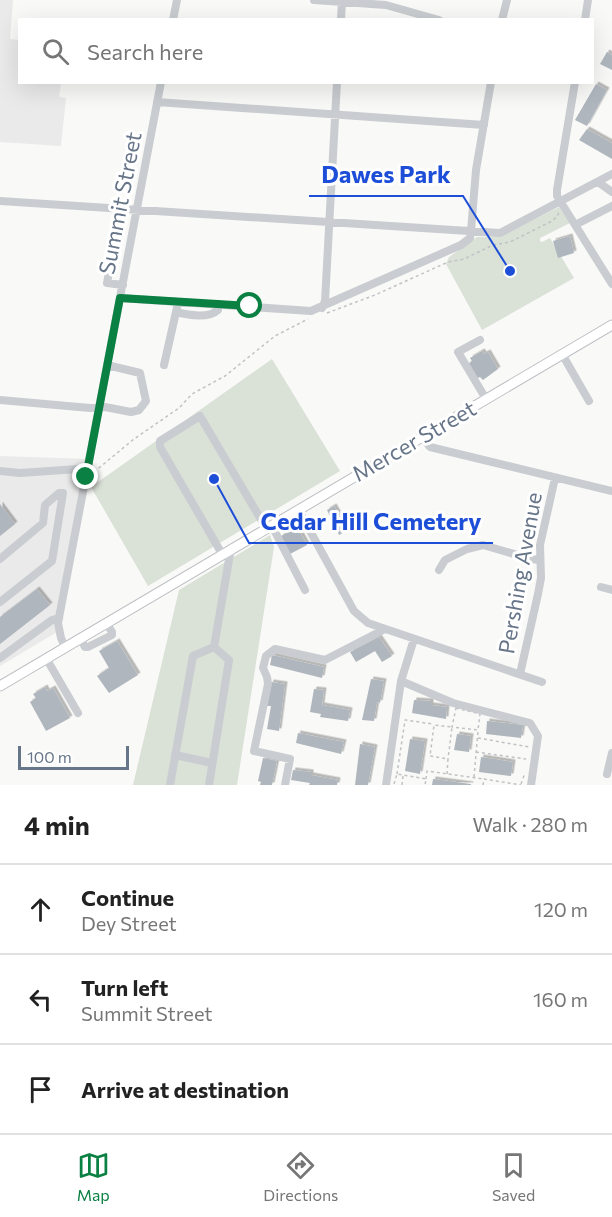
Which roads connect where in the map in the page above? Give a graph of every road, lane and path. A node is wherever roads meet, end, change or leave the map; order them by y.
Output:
1 (177, 0) edge
2 (314, 0) edge
3 (507, 0) edge
4 (588, 0) edge
5 (342, 1) edge
6 (397, 3) edge
7 (173, 18) edge
8 (341, 18) edge
9 (434, 18) edge
10 (502, 18) edge
11 (585, 18) edge
12 (161, 84) edge
13 (337, 84) edge
14 (491, 84) edge
15 (574, 84) edge
16 (158, 102) junction
17 (335, 115) junction
18 (484, 125) junction
19 (612, 174) edge
20 (597, 182) junction
21 (612, 192) edge
22 (0, 201) edge
23 (560, 202) junction
24 (612, 206) edge
25 (137, 209) junction
26 (559, 212) dead end
27 (328, 222) junction
28 (575, 225) junction
29 (471, 231) junction
30 (111, 262) dead end
31 (609, 274) edge
32 (612, 284) edge
33 (123, 285) junction
34 (120, 298) junction
35 (178, 302) junction
36 (218, 304) junction
37 (321, 311) junction
38 (176, 312) junction
39 (308, 319) dead end
40 (612, 325) edge
41 (480, 340) dead end
42 (562, 354) junction
43 (164, 364) dead end
44 (107, 365) junction
45 (486, 399) junction
46 (0, 400) edge
47 (589, 401) dead end
48 (99, 408) junction
49 (421, 436) junction
50 (0, 471) edge
51 (86, 474) junction
52 (555, 478) junction
53 (612, 491) edge
54 (298, 509) junction
55 (268, 526) junction
56 (231, 548) junction
57 (222, 554) junction
58 (0, 559) edge
59 (540, 560) junction
60 (439, 570) dead end
61 (601, 587) dead end
62 (305, 590) dead end
63 (612, 590) edge
64 (0, 602) edge
65 (59, 618) junction
66 (105, 623) junction
67 (383, 630) junction
68 (80, 638) junction
69 (414, 639) junction
70 (65, 647) junction
71 (214, 647) junction
72 (0, 658) edge
73 (46, 658) junction
74 (520, 675) junction
75 (401, 681) junction
76 (542, 682) dead end
77 (1, 683) edge
78 (78, 713) dead end
79 (434, 724) junction
80 (453, 726) junction
81 (478, 730) junction
82 (477, 738) junction
83 (476, 752) junction
84 (175, 755) junction
85 (612, 758) edge
86 (448, 759) junction
87 (212, 763) junction
88 (526, 770) dead end
89 (397, 774) junction
90 (447, 774) junction
91 (607, 774) dead end
92 (403, 775) junction
93 (474, 777) junction
94 (426, 779) junction
95 (484, 779) junction
96 (521, 784) edge
97 (170, 785) edge
98 (209, 785) edge
99 (285, 785) edge
100 (387, 785) edge
101 (394, 785) edge
102 (402, 785) edge
103 (425, 785) edge
104 (483, 785) edge
105 (531, 785) edge

1 - 7 street
2 - 5 street
3 - 10 street
4 - 11 street
5 - 6 street
5 - 8 street
6 - 9 street
12 - 16 street, Summit Street
13 - 17 street
14 - 18 street
15 - 23 street
16 - 17 street
16 - 25 street, Summit Street
17 - 18 street
17 - 27 street
18 - 29 street
19 - 20 street
20 - 21 street
20 - 23 street
22 - 25 street
23 - 28 street
23 - 29 street
24 - 28 street
25 - 27 street
25 - 33 street, Summit Street
26 - 37 path
27 - 29 street
27 - 37 street
28 - 31 street
29 - 37 street
30 - 33 street
31 - 32 street
33 - 34 street, Summit Street
34 - 35 street
34 - 44 street, Summit Street
35 - 36 street
35 - 38 street
36 - 37 street
36 - 38 street
38 - 43 street
39 - 51 path
40 - 42 main road, Mercer Street
41 - 45 street
42 - 45 main road, Mercer Street
42 - 47 street
44 - 48 street, Summit Street
44 - 48 street
45 - 49 main road, Mercer Street
46 - 48 street
48 - 51 street, Summit Street
49 - 52 street
49 - 54 main road, Mercer Street
50 - 51 street
51 - 65 street, Summit Street
52 - 53 street
52 - 59 street, Pershing Avenue
54 - 55 main road, Mercer Street
54 - 67 street
55 - 56 main road, Mercer Street
55 - 57 street
55 - 62 street
56 - 57 main road, Mercer Street
56 - 71 street
57 - 66 main road, Mercer Street
58 - 64 street
59 - 60 street
59 - 74 street, Pershing Avenue
61 - 63 street
65 - 70 street, Summit Street
65 - 72 street
66 - 68 main road, Mercer Street
66 - 68 street
67 - 69 street
67 - 99 street
68 - 70 main road, Mercer Street
69 - 74 street
69 - 75 street
70 - 73 main road, Mercer Street
71 - 84 street
71 - 87 street
73 - 77 main road, Mercer Street
73 - 78 street
74 - 76 street
75 - 100 street
75 - 105 street
79 - 80 path
79 - 86 path
79 - 89 path
80 - 81 path
80 - 81 path
80 - 86 path
81 - 82 path
82 - 83 path
82 - 83 path
83 - 93 path
84 - 87 street
84 - 97 street
85 - 91 street
86 - 90 path
87 - 98 street
88 - 96 path
89 - 92 path
89 - 101 path
90 - 93 path
90 - 94 path
92 - 94 path
92 - 102 path
93 - 95 path
94 - 103 path
95 - 96 path
95 - 104 path

